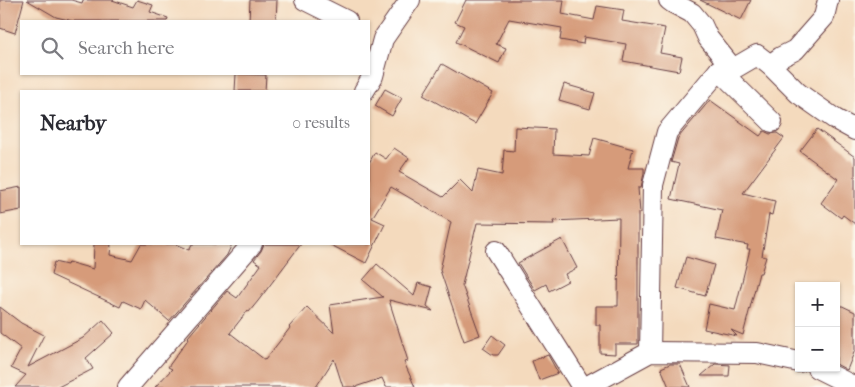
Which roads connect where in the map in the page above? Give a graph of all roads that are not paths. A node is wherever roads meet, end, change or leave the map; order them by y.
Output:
1 (305, 0) edge
2 (410, 0) edge
3 (669, 0) edge
4 (828, 0) edge
5 (345, 20) edge
6 (376, 36) edge
7 (770, 66) junction
8 (726, 69) junction
9 (365, 90) edge
10 (772, 122) dead end
11 (855, 130) edge
12 (251, 245) edge
13 (496, 251) dead end
14 (650, 352) junction
15 (795, 361) edge
16 (825, 372) edge
17 (128, 387) edge
18 (584, 387) edge
19 (855, 387) edge

1 - 5 street
2 - 6 street
3 - 8 street
4 - 7 street
6 - 9 street
7 - 8 street
7 - 11 street
8 - 10 street
8 - 14 street
12 - 17 street
13 - 18 street
14 - 15 street
14 - 18 street
16 - 19 street

